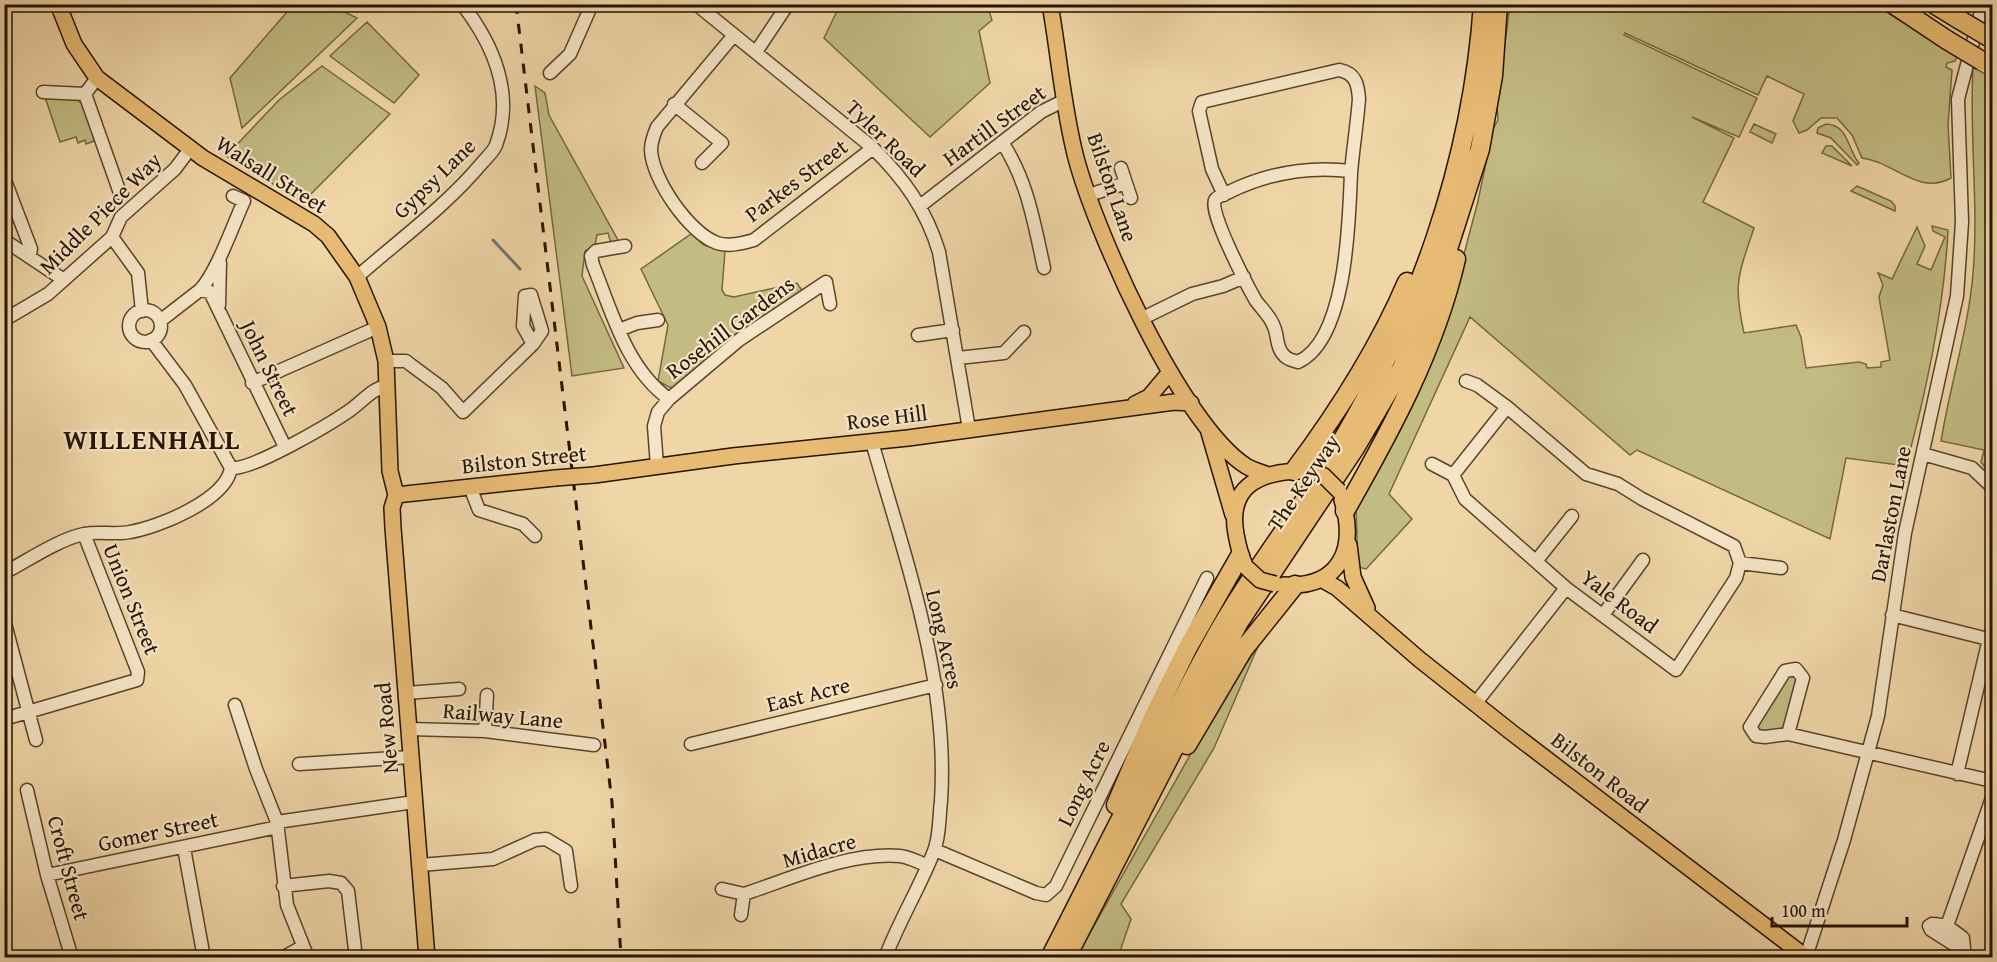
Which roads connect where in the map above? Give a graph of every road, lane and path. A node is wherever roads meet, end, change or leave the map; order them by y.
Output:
1 (58, 4) edge
2 (462, 4) edge
3 (592, 4) edge
4 (696, 4) edge
5 (788, 4) edge
6 (1050, 4) edge
7 (1483, 4) edge
8 (1498, 4) edge
9 (1893, 4) edge
10 (1934, 4) edge
11 (1983, 4) edge
12 (734, 35) junction
13 (1992, 39) edge
14 (756, 52) junction
15 (1987, 64) edge
16 (550, 73) dead end
17 (97, 78) junction
18 (43, 92) dead end
19 (85, 94) junction
20 (1065, 100) junction
21 (674, 104) junction
22 (1465, 130) junction
23 (1002, 142) junction
24 (873, 148) junction
25 (190, 149) junction
26 (1480, 149) junction
27 (702, 163) dead end
28 (1121, 168) dead end
29 (1351, 171) junction
30 (4, 178) edge
31 (1125, 183) junction
32 (120, 193) dead end
33 (1089, 195) junction
34 (1224, 195) junction
35 (1131, 198) dead end
36 (243, 201) dead end
37 (920, 206) junction
38 (112, 237) junction
39 (4, 240) edge
40 (625, 246) dead end
41 (220, 255) junction
42 (29, 257) junction
43 (1044, 268) dead end
44 (357, 277) junction
45 (1244, 277) junction
46 (64, 280) junction
47 (200, 290) junction
48 (830, 304) dead end
49 (219, 306) junction
50 (142, 310) junction
51 (1143, 318) junction
52 (4, 320) edge
53 (658, 320) dead end
54 (160, 321) junction
55 (378, 327) junction
56 (619, 330) junction
57 (953, 330) junction
58 (1024, 332) dead end
59 (918, 335) dead end
60 (151, 340) junction
61 (533, 344) dead end
62 (958, 358) junction
63 (386, 361) junction
64 (1170, 372) junction
65 (1466, 381) dead end
66 (252, 383) junction
67 (387, 386) junction
68 (669, 399) junction
69 (1191, 403) junction
70 (1506, 407) junction
71 (1122, 409) junction
72 (1206, 425) junction
73 (969, 429) junction
74 (872, 442) junction
75 (285, 447) junction
76 (1923, 454) junction
77 (1432, 465) dead end
78 (657, 466) junction
79 (231, 468) junction
80 (1294, 471) junction
81 (1268, 475) junction
82 (1453, 475) junction
83 (470, 487) junction
84 (1992, 487) edge
85 (396, 495) junction
86 (1345, 511) junction
87 (1572, 516) dead end
88 (1233, 518) junction
89 (84, 534) junction
90 (535, 536) dead end
91 (1348, 539) junction
92 (1537, 560) junction
93 (1643, 560) dead end
94 (1243, 562) junction
95 (1740, 563) junction
96 (1781, 568) dead end
97 (4, 573) edge
98 (1207, 578) dead end
99 (1322, 579) junction
100 (1295, 585) junction
101 (1566, 588) junction
102 (1602, 615) junction
103 (1892, 615) junction
104 (1371, 616) junction
105 (4, 620) edge
106 (1991, 639) edge
107 (936, 685) junction
108 (459, 689) dead end
109 (406, 693) junction
110 (487, 695) dead end
111 (1475, 704) junction
112 (235, 705) dead end
113 (29, 711) junction
114 (4, 719) edge
115 (409, 729) junction
116 (485, 731) junction
117 (1788, 734) junction
118 (36, 740) dead end
119 (691, 744) dead end
120 (594, 745) dead end
121 (1869, 753) junction
122 (411, 757) junction
123 (299, 764) dead end
124 (1957, 774) junction
125 (1992, 781) edge
126 (27, 790) dead end
127 (1992, 798) edge
128 (414, 802) junction
129 (278, 825) junction
130 (184, 848) junction
131 (934, 850) junction
132 (1118, 860) junction
133 (1097, 864) junction
134 (420, 865) junction
135 (926, 865) junction
136 (47, 875) junction
137 (283, 886) junction
138 (571, 886) dead end
139 (722, 889) dead end
140 (744, 894) junction
141 (741, 915) dead end
142 (1947, 926) dead end
143 (305, 952) edge
144 (72, 957) edge
145 (204, 957) edge
146 (282, 957) edge
147 (356, 957) edge
148 (427, 957) edge
149 (885, 957) edge
150 (1050, 957) edge
151 (1066, 957) edge
152 (1807, 957) edge

1 - 17 main road, Walsall Street
2 - 44 street, Gypsy Lane
3 - 16 street
4 - 12 street, Tyler Road
5 - 14 street
6 - 20 main road, Bilston Lane
7 - 22 highway, The Keyway
8 - 26 highway, The Keyway
9 - 15 highway, bridge
10 - 13 highway, bridge
11 - 76 street, Darlaston Lane
12 - 14 street, Tyler Road
12 - 21 street, Parkes Street
14 - 24 street, Tyler Road
17 - 19 street
17 - 25 main road, Walsall Street
18 - 19 street
19 - 32 street
20 - 23 street, Hartill Street
20 - 33 main road, Bilston Lane
21 - 24 street, Parkes Street
21 - 27 street
22 - 80 highway
22 - 133 highway, The Keyway
23 - 37 street, Hartill Street
23 - 43 street
24 - 37 street, Tyler Road
25 - 38 street, Middle Piece Way
25 - 44 main road, Walsall Street
26 - 86 highway
26 - 132 highway, The Keyway
28 - 31 street
29 - 34 street
29 - 34 street
29 - 45 street
30 - 42 street
31 - 33 street
31 - 35 street
33 - 51 main road, Bilston Lane
34 - 45 street
36 - 41 street
37 - 57 street, Tyler Road
38 - 46 street, Middle Piece Way
38 - 50 street
39 - 42 street
40 - 56 street
41 - 47 street
41 - 49 street
42 - 46 street
44 - 55 main road, Walsall Street
45 - 51 street
46 - 52 street, Middle Piece Way
47 - 49 street
47 - 54 street
48 - 68 street, Rosehill Gardens
49 - 66 street, John Street
50 - 54 street
50 - 60 street
51 - 64 main road, Bilston Lane
53 - 56 street
54 - 60 street
55 - 63 main road, Walsall Street
55 - 66 street
56 - 68 street
57 - 59 street
57 - 62 street, Tyler Road
58 - 62 street
60 - 79 street
61 - 63 street
62 - 73 street, Tyler Road
63 - 67 main road, Walsall Street
64 - 69 main road
64 - 71 main road, Rose Hill
65 - 70 street
66 - 75 street, John Street
67 - 75 street
67 - 85 main road, Walsall Street
68 - 78 street, Rosehill Gardens
69 - 71 main road, Rose Hill
69 - 72 main road
70 - 82 street
70 - 95 street
71 - 73 main road, Rose Hill
72 - 81 main road
72 - 88 main road
73 - 74 main road, Rose Hill
74 - 78 main road, Rose Hill
74 - 107 street, Long Acres
75 - 79 street
76 - 84 street
76 - 103 street, Darlaston Lane
77 - 82 street
78 - 83 main road, Bilston Street, bridge
79 - 89 street
80 - 81 main road
80 - 86 main road, bridge
81 - 88 main road
82 - 92 street, Yale Road
83 - 85 main road, Bilston Street
83 - 90 street
85 - 109 main road, New Road
86 - 91 main road
87 - 92 street
88 - 94 main road
89 - 97 street
89 - 113 street, Union Street
91 - 99 main road
91 - 104 main road, Bilston Road
92 - 101 street, Yale Road
93 - 102 street
94 - 100 main road, bridge
94 - 133 highway
95 - 96 street
95 - 102 street, Yale Road
98 - 131 street, Long Acre
99 - 100 main road
99 - 104 main road, Bilston Road
100 - 132 highway
101 - 102 street, Yale Road
101 - 111 street
103 - 106 street
103 - 121 street, Darlaston Lane
104 - 111 main road, Bilston Road
105 - 113 street
106 - 124 street
107 - 119 street, East Acre
107 - 131 street, Long Acres
108 - 109 street
109 - 115 main road, New Road
110 - 116 street
111 - 152 main road, Bilston Road
112 - 129 street
113 - 114 street
113 - 118 street
115 - 116 street, Railway Lane
115 - 122 main road, New Road
116 - 120 street, Railway Lane
117 - 117 street
117 - 121 street
121 - 124 street
121 - 152 street, Darlaston Lane
122 - 123 street
122 - 128 main road, New Road
124 - 125 street
126 - 136 street, Croft Street
127 - 142 street
128 - 129 street, Gomer Street
128 - 134 main road, New Road
129 - 130 street, Gomer Street
129 - 137 street
130 - 136 street, Gomer Street
130 - 145 street
131 - 135 street
132 - 151 highway, The Keyway
133 - 150 highway, The Keyway
134 - 138 street
134 - 148 main road, New Road
135 - 140 street, Midacre
135 - 149 street
136 - 144 street, Croft Street
137 - 143 street
137 - 147 street
139 - 140 street
140 - 141 street
143 - 146 street

